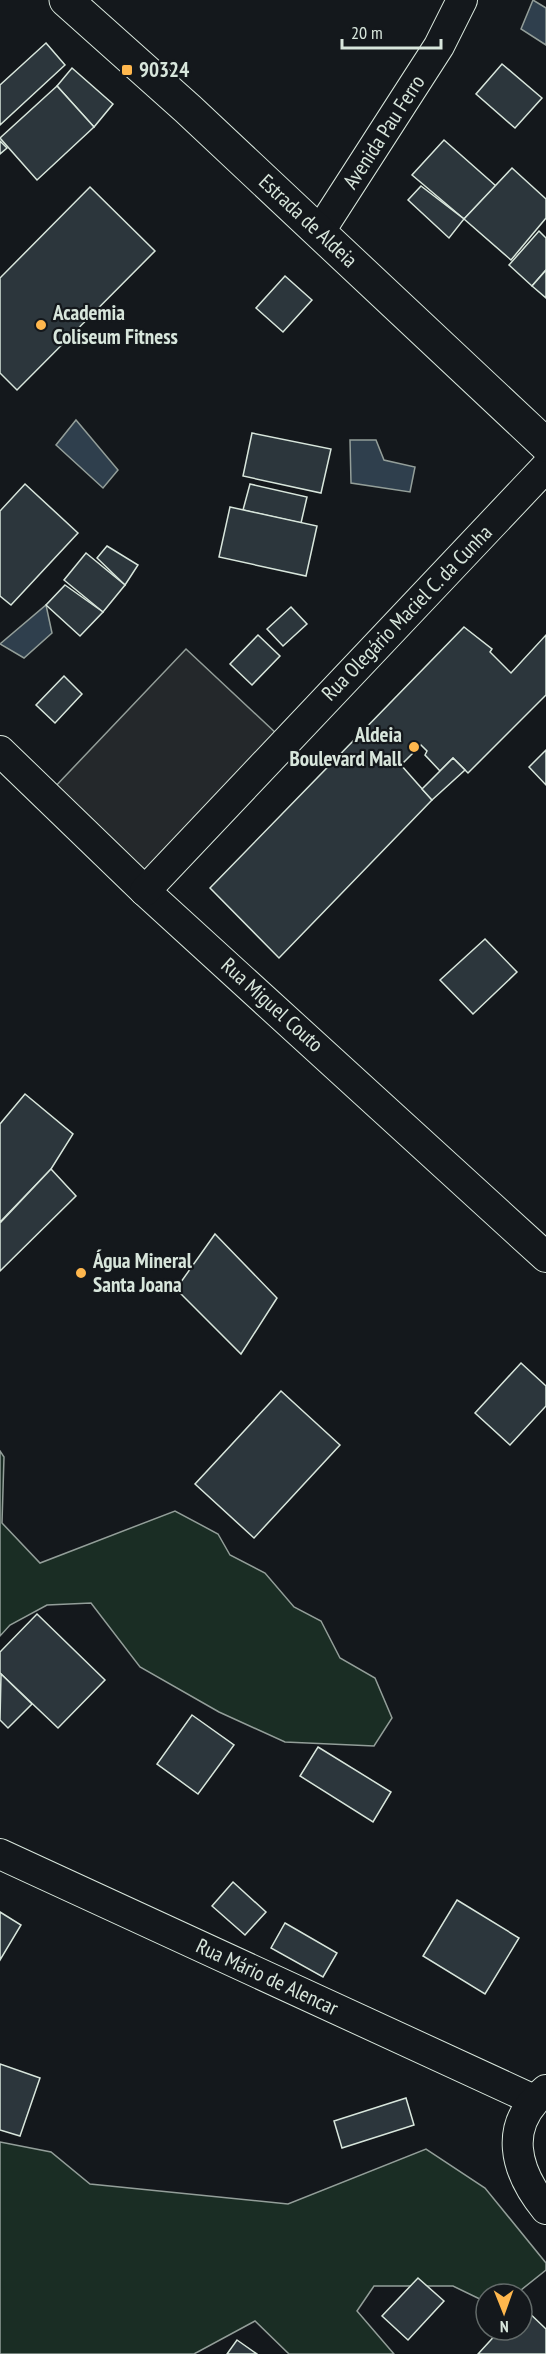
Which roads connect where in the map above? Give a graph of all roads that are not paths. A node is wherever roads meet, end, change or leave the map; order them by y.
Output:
1 (66, 0) edge
2 (462, 0) edge
3 (320, 231) junction
4 (546, 445) edge
5 (546, 466) edge
6 (0, 751) edge
7 (145, 891) junction
8 (546, 1257) edge
9 (0, 1854) edge
10 (540, 2095) edge
11 (546, 2209) edge

1 - 3 main road, Estrada de Aldeia
2 - 3 street, Avenida Pau Ferro
3 - 4 main road, Estrada de Aldeia
5 - 7 street, Rua Olegário Maciel C. da Cunha
6 - 7 street, Rua Miguel Couto
7 - 8 street, Rua Miguel Couto
9 - 10 street, Rua Mário de Alencar
10 - 11 street

